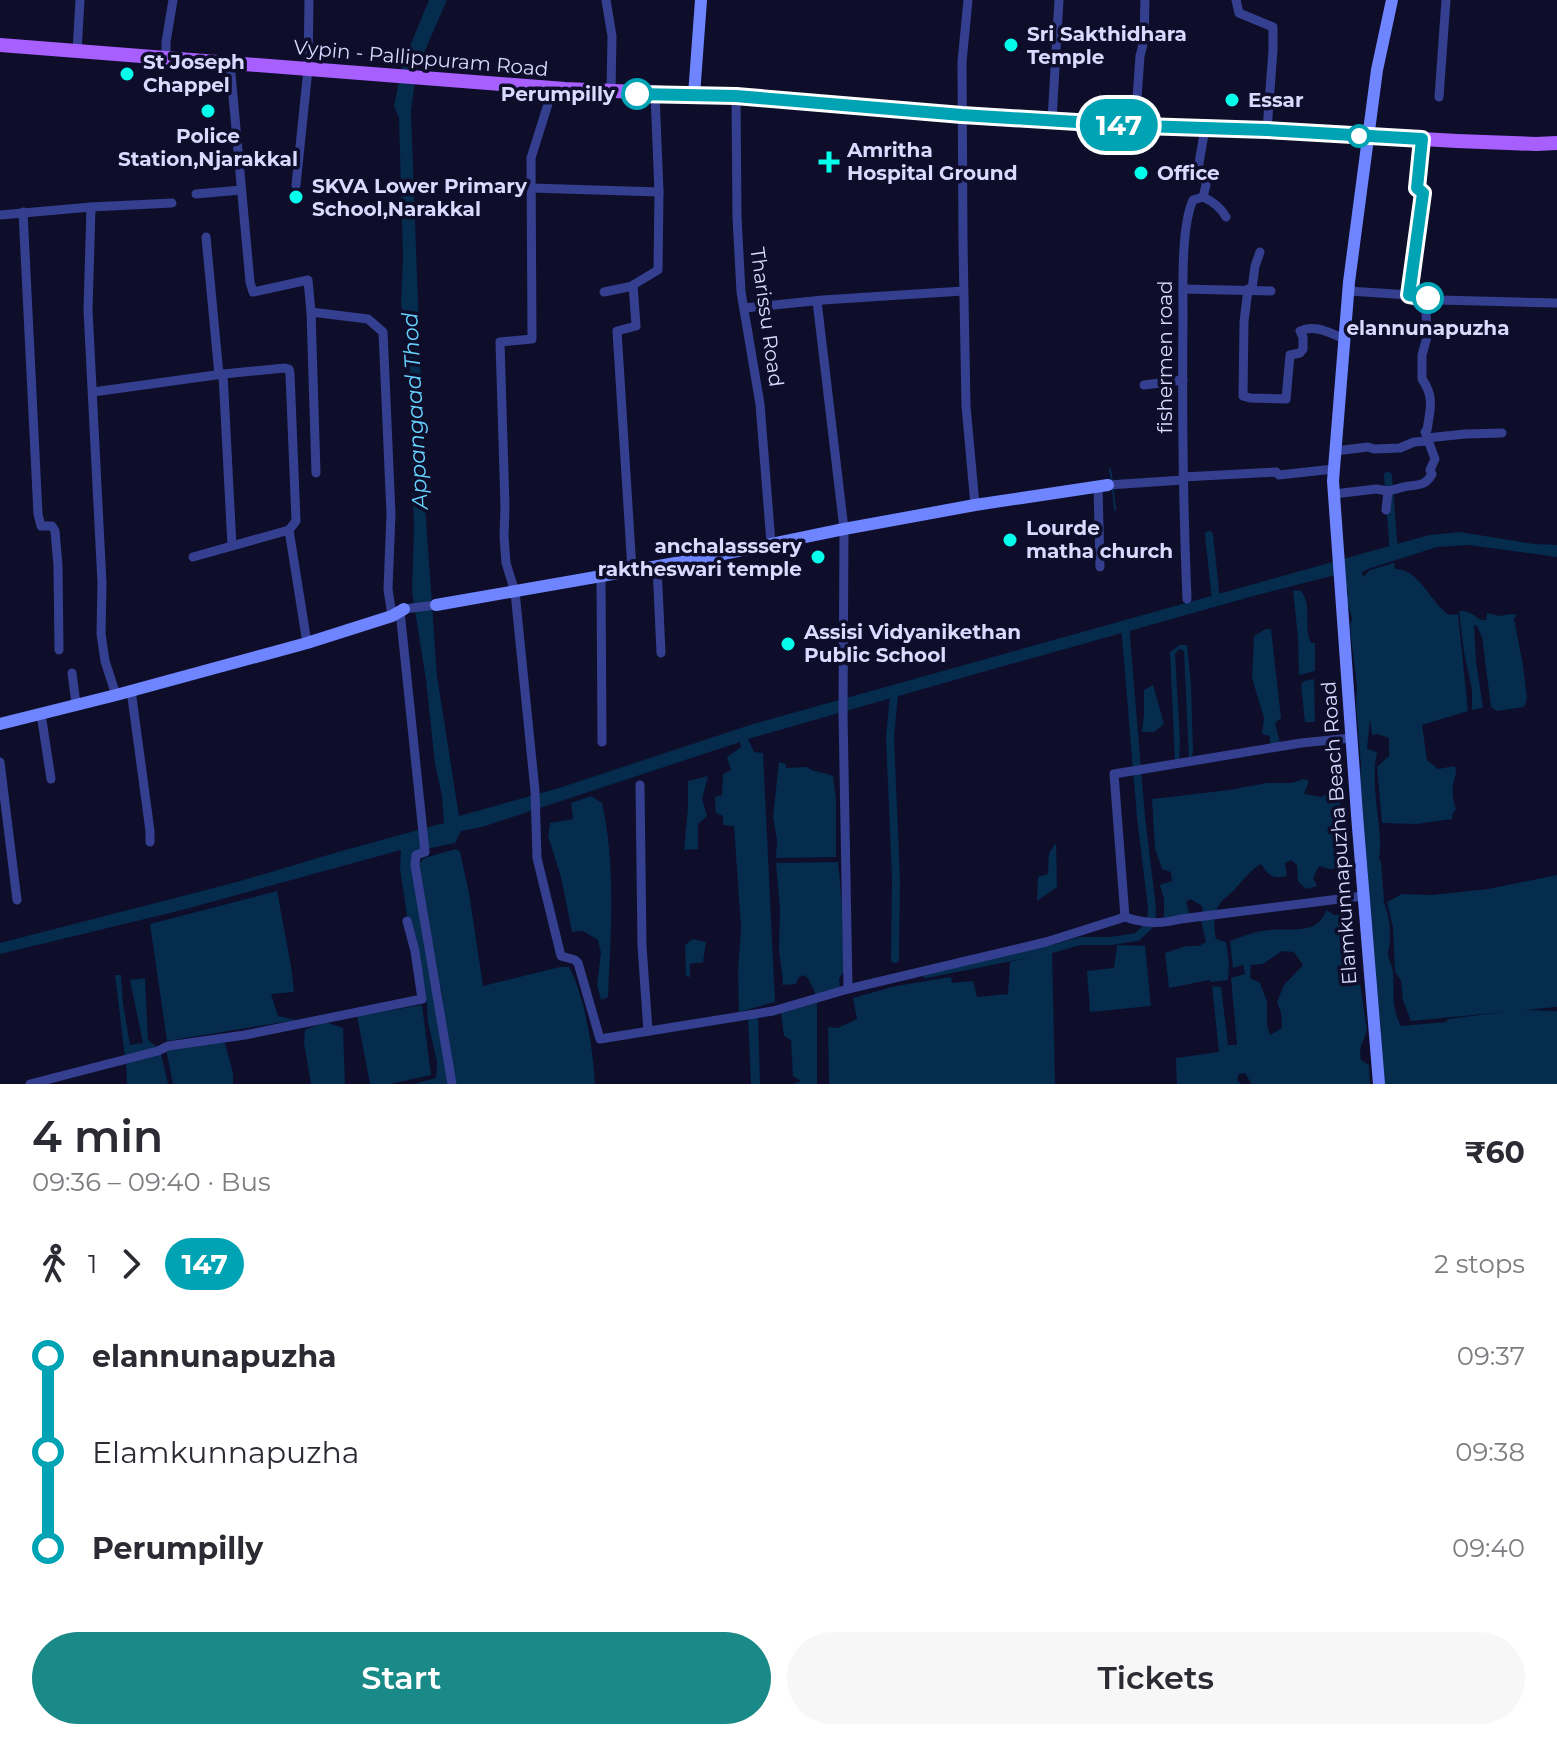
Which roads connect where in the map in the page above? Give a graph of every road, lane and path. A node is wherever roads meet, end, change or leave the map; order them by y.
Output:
1 (80, 0) edge
2 (173, 0) edge
3 (309, 0) edge
4 (606, 0) edge
5 (701, 0) edge
6 (968, 0) edge
7 (1059, 0) edge
8 (1145, 0) edge
9 (1236, 0) edge
10 (1392, 0) edge
11 (1446, 0) edge
12 (0, 45) edge
13 (77, 52) junction
14 (166, 58) junction
15 (230, 63) junction
16 (308, 69) junction
17 (553, 88) junction
18 (611, 92) junction
19 (655, 94) junction
20 (694, 95) junction
21 (736, 96) junction
22 (1439, 97) dead end
23 (962, 115) junction
24 (1052, 120) junction
25 (1135, 126) junction
26 (1205, 128) junction
27 (1267, 130) junction
28 (1369, 136) junction
29 (1422, 139) junction
30 (1557, 143) edge
31 (296, 185) dead end
32 (531, 188) junction
33 (241, 190) junction
34 (659, 192) junction
35 (196, 194) dead end
36 (1203, 197) junction
37 (172, 203) dead end
38 (91, 207) junction
39 (23, 212) junction
40 (0, 215) edge
41 (1226, 217) dead end
42 (206, 237) dead end
43 (1260, 252) dead end
44 (633, 285) junction
45 (1183, 289) junction
46 (1250, 289) junction
47 (963, 291) junction
48 (1271, 291) dead end
49 (1349, 291) junction
50 (604, 292) dead end
51 (1409, 295) junction
52 (817, 301) junction
53 (1557, 303) edge
54 (744, 308) junction
55 (311, 312) junction
56 (1345, 339) junction
57 (221, 374) junction
58 (1183, 380) junction
59 (1144, 385) dead end
60 (93, 392) junction
61 (1502, 433) dead end
62 (1427, 440) junction
63 (1335, 451) junction
64 (1334, 469) junction
65 (316, 473) dead end
66 (1183, 478) junction
67 (1108, 485) junction
68 (1389, 491) junction
69 (1334, 494) junction
70 (975, 505) junction
71 (1386, 510) dead end
72 (844, 529) junction
73 (289, 530) junction
74 (771, 543) junction
75 (232, 546) junction
76 (193, 557) dead end
77 (657, 566) junction
78 (1100, 567) dead end
79 (632, 570) junction
80 (601, 576) junction
81 (515, 592) junction
82 (1187, 599) dead end
83 (436, 605) joint
84 (398, 612) junction
85 (307, 643) junction
86 (59, 650) dead end
87 (661, 653) dead end
88 (72, 673) dead end
89 (131, 690) junction
90 (116, 695) junction
91 (76, 704) junction
92 (41, 714) junction
93 (0, 724) edge
94 (1351, 738) junction
95 (602, 742) dead end
96 (0, 762) edge
97 (51, 779) dead end
98 (640, 785) dead end
99 (150, 842) dead end
100 (1363, 896) junction
101 (17, 900) dead end
102 (1125, 917) junction
103 (407, 921) dead end
104 (848, 989) junction
105 (648, 1031) junction
106 (30, 1084) edge
107 (452, 1084) edge
108 (1379, 1084) edge

1 - 13 street
2 - 14 street
3 - 16 street
4 - 18 street
5 - 20 street
6 - 23 street
7 - 24 street
8 - 25 street
9 - 27 street
10 - 28 street
11 - 22 street
12 - 13 main road, Vypin - Pallippuram Road
13 - 14 main road, Vypin - Pallippuram Road
14 - 15 main road, Vypin - Pallippuram Road
15 - 16 main road, Vypin - Pallippuram Road
15 - 33 street
16 - 17 main road, Vypin - Pallippuram Road
16 - 31 street
17 - 18 main road, Vypin - Pallippuram Road
17 - 32 street
18 - 19 main road, Vypin - Pallippuram Road
19 - 20 main road, Vypin - Pallippuram Road
19 - 34 street
20 - 21 main road, Vypin - Pallippuram Road
21 - 23 main road, Vypin - Pallippuram Road
21 - 54 street, Tharissu Road
23 - 24 main road, Vypin - Pallippuram Road
23 - 47 street
24 - 25 main road, Vypin - Pallippuram Road
25 - 26 main road, Vypin - Pallippuram Road
26 - 27 main road, Vypin - Pallippuram Road
26 - 36 street
27 - 28 main road, Vypin - Pallippuram Road
28 - 29 main road, Vypin - Pallippuram Road
28 - 49 street
29 - 30 main road, Vypin - Pallippuram Road
29 - 51 street
32 - 34 street
32 - 81 street
33 - 35 street
33 - 55 street
34 - 44 street
36 - 41 street
36 - 45 street, fishermen road
37 - 38 street
38 - 39 street
38 - 60 street
39 - 40 street
39 - 86 street
42 - 57 street
43 - 46 street
44 - 50 street
44 - 79 street
45 - 46 street
45 - 58 street, fishermen road
46 - 48 street
46 - 56 street
47 - 52 street
47 - 70 street
49 - 51 street
49 - 56 street
51 - 53 street
51 - 62 street
52 - 54 street
52 - 72 street
54 - 74 street, Tharissu Road
55 - 65 street
55 - 84 street
56 - 63 street
57 - 60 street
57 - 73 street
57 - 75 street
58 - 59 street
58 - 66 street, fishermen road
60 - 90 street
61 - 62 street
62 - 63 street
62 - 68 street
63 - 64 street
64 - 66 street
64 - 69 street
66 - 67 street
66 - 82 street, fishermen road
67 - 70 street
67 - 78 street
68 - 69 street
68 - 71 street
69 - 94 street, Elamkunnapuzha Beach Road
70 - 72 street
72 - 74 street
72 - 104 street
73 - 75 street
73 - 85 street
74 - 77 street
75 - 76 street
77 - 79 street
77 - 87 street
79 - 80 street
80 - 81 street
80 - 95 street
81 - 83 street
81 - 105 street
83 - 84 street
84 - 85 street
84 - 107 street
85 - 89 street
88 - 91 street
89 - 90 street
89 - 99 street
90 - 91 street
91 - 92 street
92 - 93 street
92 - 97 street
94 - 100 street, Elamkunnapuzha Beach Road
94 - 102 street
96 - 101 street
98 - 105 street
100 - 102 street
100 - 108 street, Elamkunnapuzha Beach Road
102 - 104 street
103 - 106 street
104 - 105 street

